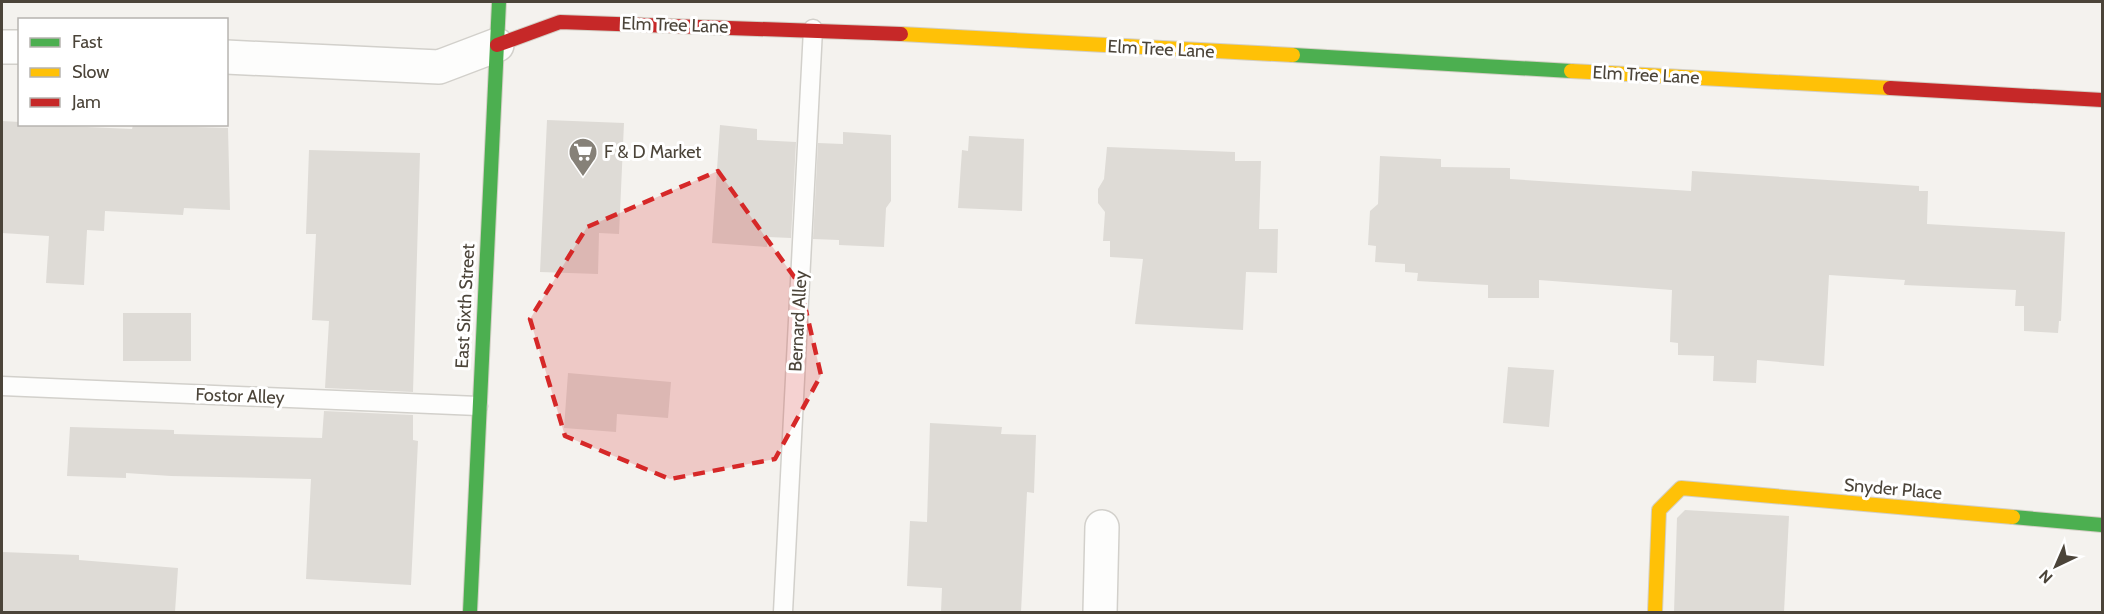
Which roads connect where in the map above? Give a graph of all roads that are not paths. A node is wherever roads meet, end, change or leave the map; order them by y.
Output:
1 (499, 2) edge
2 (813, 29) junction
3 (497, 45) junction
4 (2, 46) edge
5 (18, 47) edge
6 (228, 57) edge
7 (2103, 100) edge
8 (2, 386) edge
9 (478, 406) junction
10 (2103, 525) edge
11 (1102, 527) dead end
12 (470, 612) edge
13 (783, 612) edge
14 (1100, 612) edge
15 (1655, 612) edge

1 - 3 street, East Sixth Street
2 - 3 street, Elm Tree Lane
2 - 7 street, Elm Tree Lane
2 - 13 lane, Bernard Alley
3 - 6 street, Elm Tree Lane
3 - 9 street, East Sixth Street
4 - 5 street
8 - 9 lane, Fostor Alley
9 - 12 street, East Sixth Street
10 - 15 street, Snyder Place
11 - 14 street

